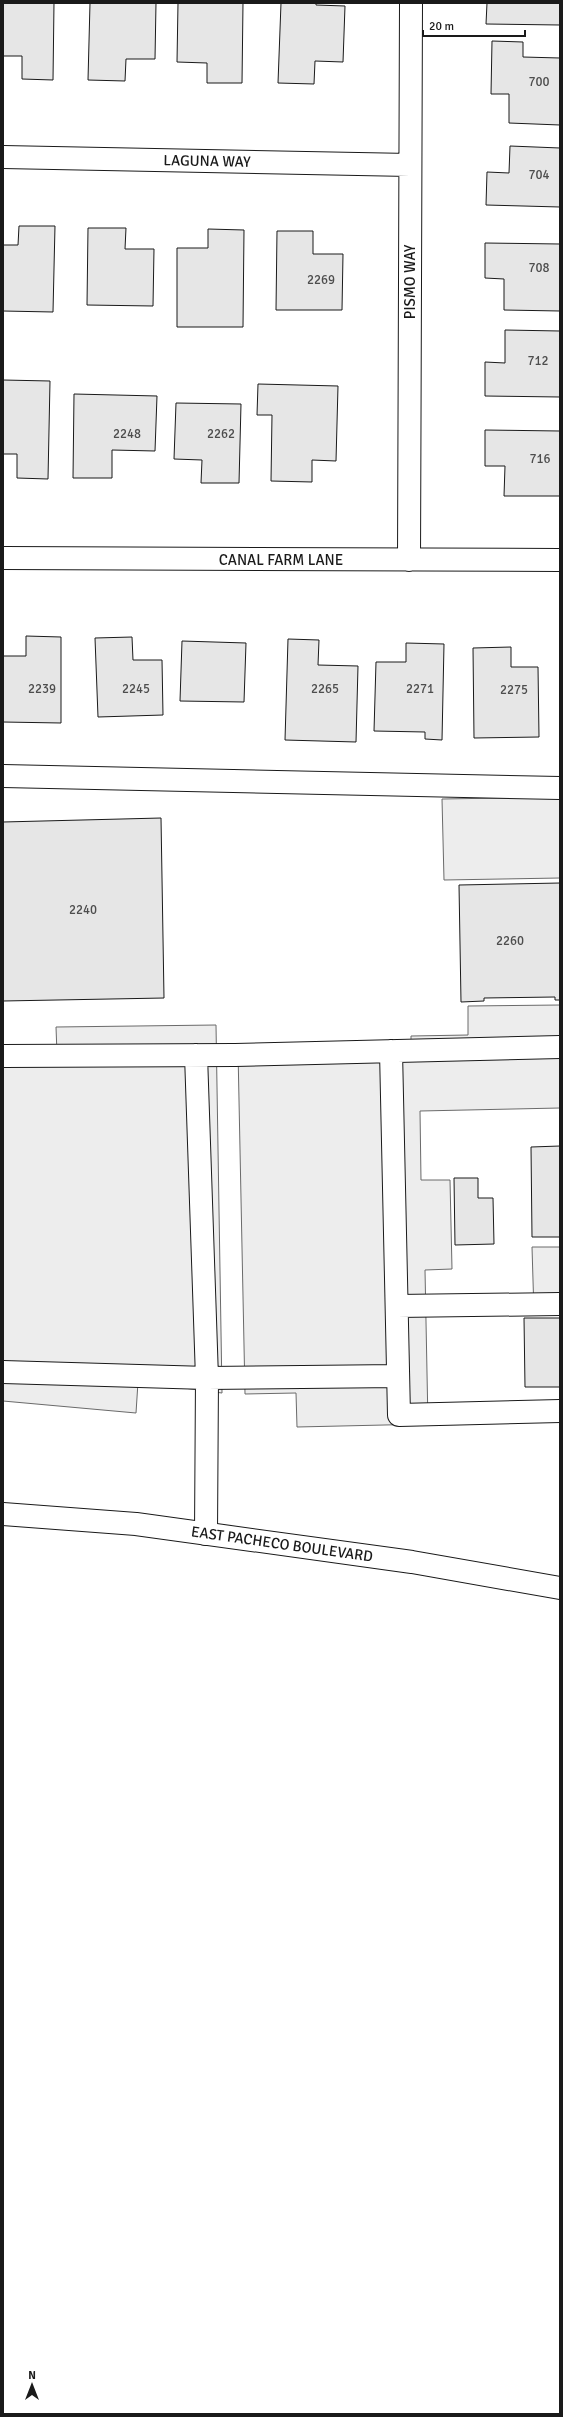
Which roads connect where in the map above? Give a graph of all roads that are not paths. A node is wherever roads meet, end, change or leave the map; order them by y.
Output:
1 (411, 3) edge
2 (3, 157) edge
3 (410, 165) junction
4 (3, 558) edge
5 (409, 560) junction
6 (560, 560) edge
7 (3, 776) edge
8 (560, 788) edge
9 (560, 1047) edge
10 (391, 1051) junction
11 (196, 1055) junction
12 (3, 1056) edge
13 (560, 1304) edge
14 (396, 1306) junction
15 (3, 1372) edge
16 (398, 1376) junction
17 (207, 1378) junction
18 (560, 1411) edge
19 (3, 1514) edge
20 (206, 1534) junction
21 (560, 1588) edge

1 - 3 main road, PISMO WAY
2 - 3 main road, LAGUNA WAY
3 - 5 main road, PISMO WAY
4 - 5 main road, CANAL FARM LANE
5 - 6 main road, CANAL FARM LANE
7 - 8 main road
9 - 10 main road
10 - 11 main road
10 - 14 main road
11 - 12 main road
11 - 17 main road
13 - 14 main road
14 - 16 main road
15 - 17 main road
16 - 17 main road
16 - 18 main road
17 - 20 main road
19 - 20 main road, EAST PACHECO BOULEVARD
20 - 21 main road, EAST PACHECO BOULEVARD

